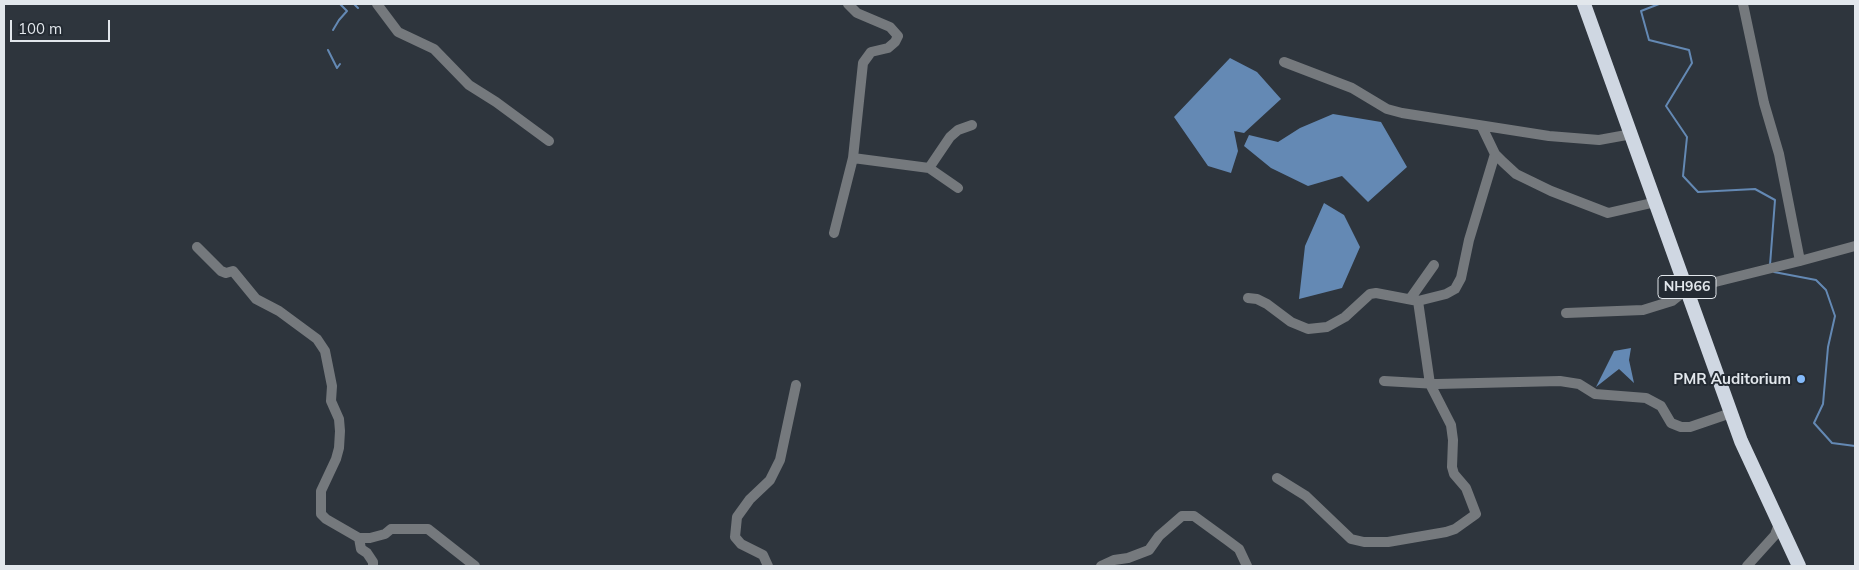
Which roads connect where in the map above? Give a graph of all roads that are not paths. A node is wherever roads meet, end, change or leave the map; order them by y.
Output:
1 (377, 4) edge
2 (848, 4) edge
3 (1584, 4) edge
4 (1743, 4) edge
5 (1284, 62) dead end
6 (972, 124) dead end
7 (1482, 127) junction
8 (1632, 134) junction
9 (550, 141) dead end
10 (1495, 154) junction
11 (853, 158) junction
12 (929, 168) junction
13 (958, 188) dead end
14 (1656, 202) junction
15 (834, 233) dead end
16 (1855, 246) edge
17 (197, 247) dead end
18 (1800, 262) junction
19 (1434, 265) dead end
20 (1687, 289) junction
21 (1248, 298) dead end
22 (1414, 300) junction
23 (1566, 313) dead end
24 (1384, 381) dead end
25 (1430, 384) junction
26 (796, 385) dead end
27 (1731, 413) junction
28 (1278, 478) dead end
29 (1779, 524) junction
30 (359, 538) junction
31 (373, 566) edge
32 (475, 566) edge
33 (768, 566) edge
34 (1101, 566) edge
35 (1247, 566) edge
36 (1748, 566) edge
37 (1799, 566) edge

1 - 9 street
2 - 11 street
3 - 8 highway, NH966
4 - 18 street
5 - 7 street
6 - 12 street
7 - 8 street
7 - 10 street
8 - 14 highway, NH966
10 - 14 street
10 - 22 street
11 - 12 street
11 - 15 street
12 - 13 street
14 - 20 highway, NH966
16 - 18 street
17 - 30 street
18 - 20 street
19 - 22 street
20 - 23 street
20 - 27 highway, NH966
21 - 22 street
22 - 25 street
24 - 25 street
25 - 27 street
25 - 28 street
26 - 33 street
27 - 29 highway, NH966
29 - 36 street
29 - 37 highway, NH966
30 - 31 street
30 - 32 street
34 - 35 street

